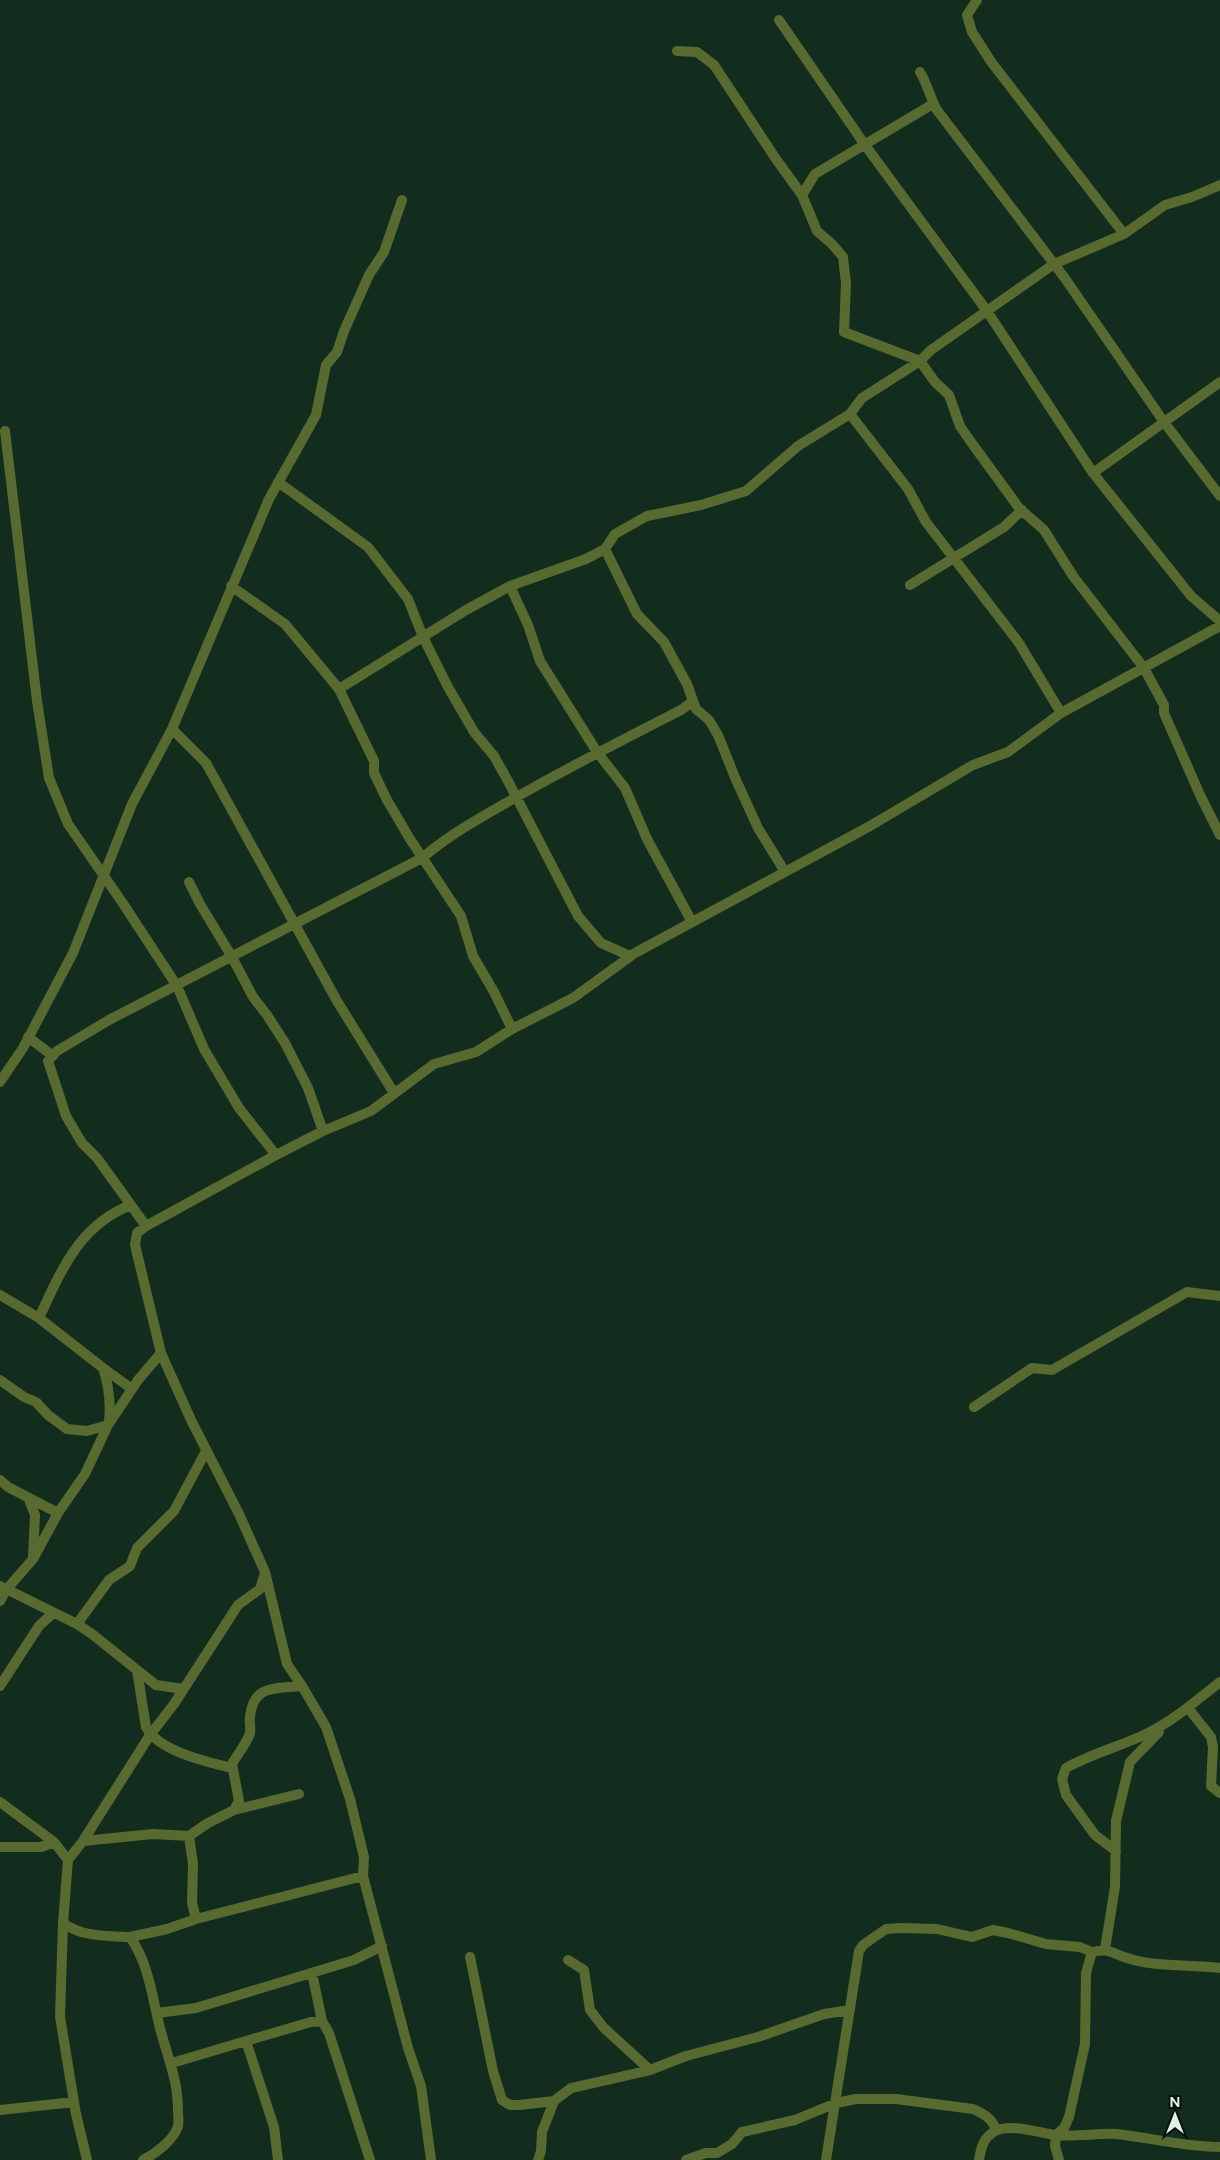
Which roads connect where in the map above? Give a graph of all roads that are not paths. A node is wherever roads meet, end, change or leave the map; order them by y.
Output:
1 (977, 0) edge
2 (779, 20) dead end
3 (677, 51) dead end
4 (920, 72) dead end
5 (933, 104) junction
6 (865, 145) junction
7 (1220, 185) edge
8 (802, 195) junction
9 (402, 200) dead end
10 (1124, 234) junction
11 (1054, 264) junction
12 (987, 311) junction
13 (920, 361) junction
14 (1220, 382) edge
15 (850, 414) junction
16 (1164, 422) junction
17 (5, 431) dead end
18 (1093, 473) junction
19 (278, 482) junction
20 (1220, 496) edge
21 (1022, 510) junction
22 (605, 549) junction
23 (954, 560) junction
24 (910, 585) dead end
25 (231, 586) junction
26 (510, 586) junction
27 (1220, 622) edge
28 (1220, 626) edge
29 (423, 637) junction
30 (1144, 668) junction
31 (339, 689) junction
32 (693, 701) junction
33 (1061, 713) junction
34 (172, 730) junction
35 (598, 752) junction
36 (516, 797) junction
37 (1220, 835) edge
38 (422, 858) junction
39 (785, 872) junction
40 (104, 875) junction
41 (189, 882) dead end
42 (692, 922) junction
43 (295, 924) junction
44 (630, 956) junction
45 (232, 957) junction
46 (177, 986) junction
47 (512, 1029) junction
48 (28, 1037) junction
49 (53, 1056) junction
50 (0, 1082) edge
51 (394, 1093) junction
52 (323, 1131) junction
53 (276, 1155) junction
54 (130, 1205) junction
55 (146, 1226) junction
56 (0, 1295) edge
57 (1220, 1296) edge
58 (39, 1318) junction
59 (161, 1353) junction
60 (103, 1368) junction
61 (0, 1380) edge
62 (132, 1389) junction
63 (974, 1408) dead end
64 (108, 1425) junction
65 (206, 1451) junction
66 (0, 1480) edge
67 (28, 1497) junction
68 (58, 1514) junction
69 (33, 1558) junction
70 (265, 1572) junction
71 (3, 1588) edge
72 (0, 1601) edge
73 (53, 1612) junction
74 (77, 1624) junction
75 (137, 1670) junction
76 (1220, 1682) edge
77 (0, 1686) edge
78 (302, 1686) junction
79 (183, 1689) junction
80 (1188, 1708) junction
81 (1175, 1717) junction
82 (150, 1735) junction
83 (232, 1768) junction
84 (1220, 1793) edge
85 (299, 1794) dead end
86 (0, 1802) edge
87 (234, 1810) junction
88 (189, 1836) junction
89 (84, 1841) junction
90 (54, 1842) junction
91 (0, 1846) edge
92 (1116, 1851) junction
93 (68, 1860) junction
94 (363, 1876) junction
95 (196, 1919) junction
96 (63, 1923) junction
97 (130, 1937) junction
98 (382, 1946) junction
99 (1105, 1949) junction
100 (1092, 1952) junction
101 (470, 1957) dead end
102 (568, 1960) dead end
103 (1220, 1968) edge
104 (312, 1973) junction
105 (850, 2010) junction
106 (157, 2013) junction
107 (322, 2021) junction
108 (246, 2041) junction
109 (172, 2062) junction
110 (650, 2070) junction
111 (554, 2101) junction
112 (74, 2102) junction
113 (836, 2103) junction
114 (0, 2110) edge
115 (996, 2130) junction
116 (1056, 2135) junction
117 (1220, 2147) edge
118 (87, 2160) edge
119 (143, 2160) edge
120 (278, 2160) edge
121 (370, 2160) edge
122 (431, 2160) edge
123 (538, 2160) edge
124 (686, 2160) edge
125 (826, 2160) edge
126 (979, 2160) edge
127 (1059, 2160) edge

1 - 10 street
2 - 6 street
3 - 8 street
4 - 5 street
5 - 6 street
5 - 11 street
6 - 8 street
6 - 12 street
7 - 10 street
8 - 13 street
9 - 19 street
10 - 11 street
11 - 12 street
11 - 16 street
12 - 13 street
12 - 18 street
13 - 15 street
13 - 21 street
14 - 16 street
15 - 22 street
15 - 23 street
16 - 18 street
16 - 20 street
17 - 40 street
18 - 27 street
19 - 25 street
19 - 29 street
21 - 23 street
21 - 30 street
22 - 26 street
22 - 32 street
23 - 24 street
23 - 33 street
25 - 31 street
25 - 34 street
26 - 29 street
26 - 35 street
28 - 30 street
29 - 31 street
29 - 36 street
30 - 33 street
30 - 37 street
31 - 38 street
32 - 35 street
32 - 39 street
33 - 39 street
34 - 40 street
34 - 43 street
35 - 36 street
35 - 42 street
36 - 38 street
36 - 44 street
38 - 43 street
38 - 47 street
39 - 42 street
40 - 46 street
40 - 48 street
41 - 45 street
42 - 44 street
43 - 45 street
43 - 51 street
44 - 47 street
45 - 46 street
45 - 52 street
46 - 49 street
46 - 53 street
47 - 51 street
48 - 49 street
48 - 50 street
49 - 54 street
51 - 52 street
52 - 53 street
53 - 55 street
54 - 55 street
54 - 58 street
55 - 59 street
56 - 58 street
57 - 63 street
58 - 60 street
59 - 62 street
59 - 65 street
60 - 62 street
60 - 64 street
61 - 64 street
62 - 64 street
64 - 68 street
65 - 70 street
65 - 74 street
66 - 67 street
67 - 68 street
67 - 69 street
68 - 69 street
69 - 71 street
70 - 78 street
70 - 79 street
71 - 72 street
71 - 73 street
73 - 74 street
73 - 77 street
74 - 75 street
75 - 79 street
75 - 82 street
76 - 80 street
78 - 83 street
78 - 94 street
79 - 82 street
80 - 81 street
80 - 84 street
81 - 92 street
81 - 92 street
82 - 83 street
82 - 89 street
83 - 87 street
85 - 87 street
86 - 90 street
87 - 88 street
88 - 89 street
88 - 95 street
89 - 93 street
90 - 91 street
90 - 93 street
92 - 99 street
93 - 96 street
94 - 95 street
94 - 98 street
95 - 97 street
96 - 97 street
96 - 112 street
97 - 106 street
98 - 104 street
98 - 122 street
99 - 100 street
99 - 103 street
100 - 105 street
100 - 116 street
101 - 111 street
102 - 110 street
104 - 106 street
104 - 107 street
105 - 110 street
105 - 113 street
106 - 109 street
107 - 108 street
107 - 121 street
108 - 109 street
108 - 120 street
109 - 119 street
110 - 111 street
111 - 123 street
112 - 114 street
112 - 118 street
113 - 115 street
113 - 124 street
113 - 125 street
115 - 116 street
115 - 126 street
116 - 117 street
116 - 127 street

